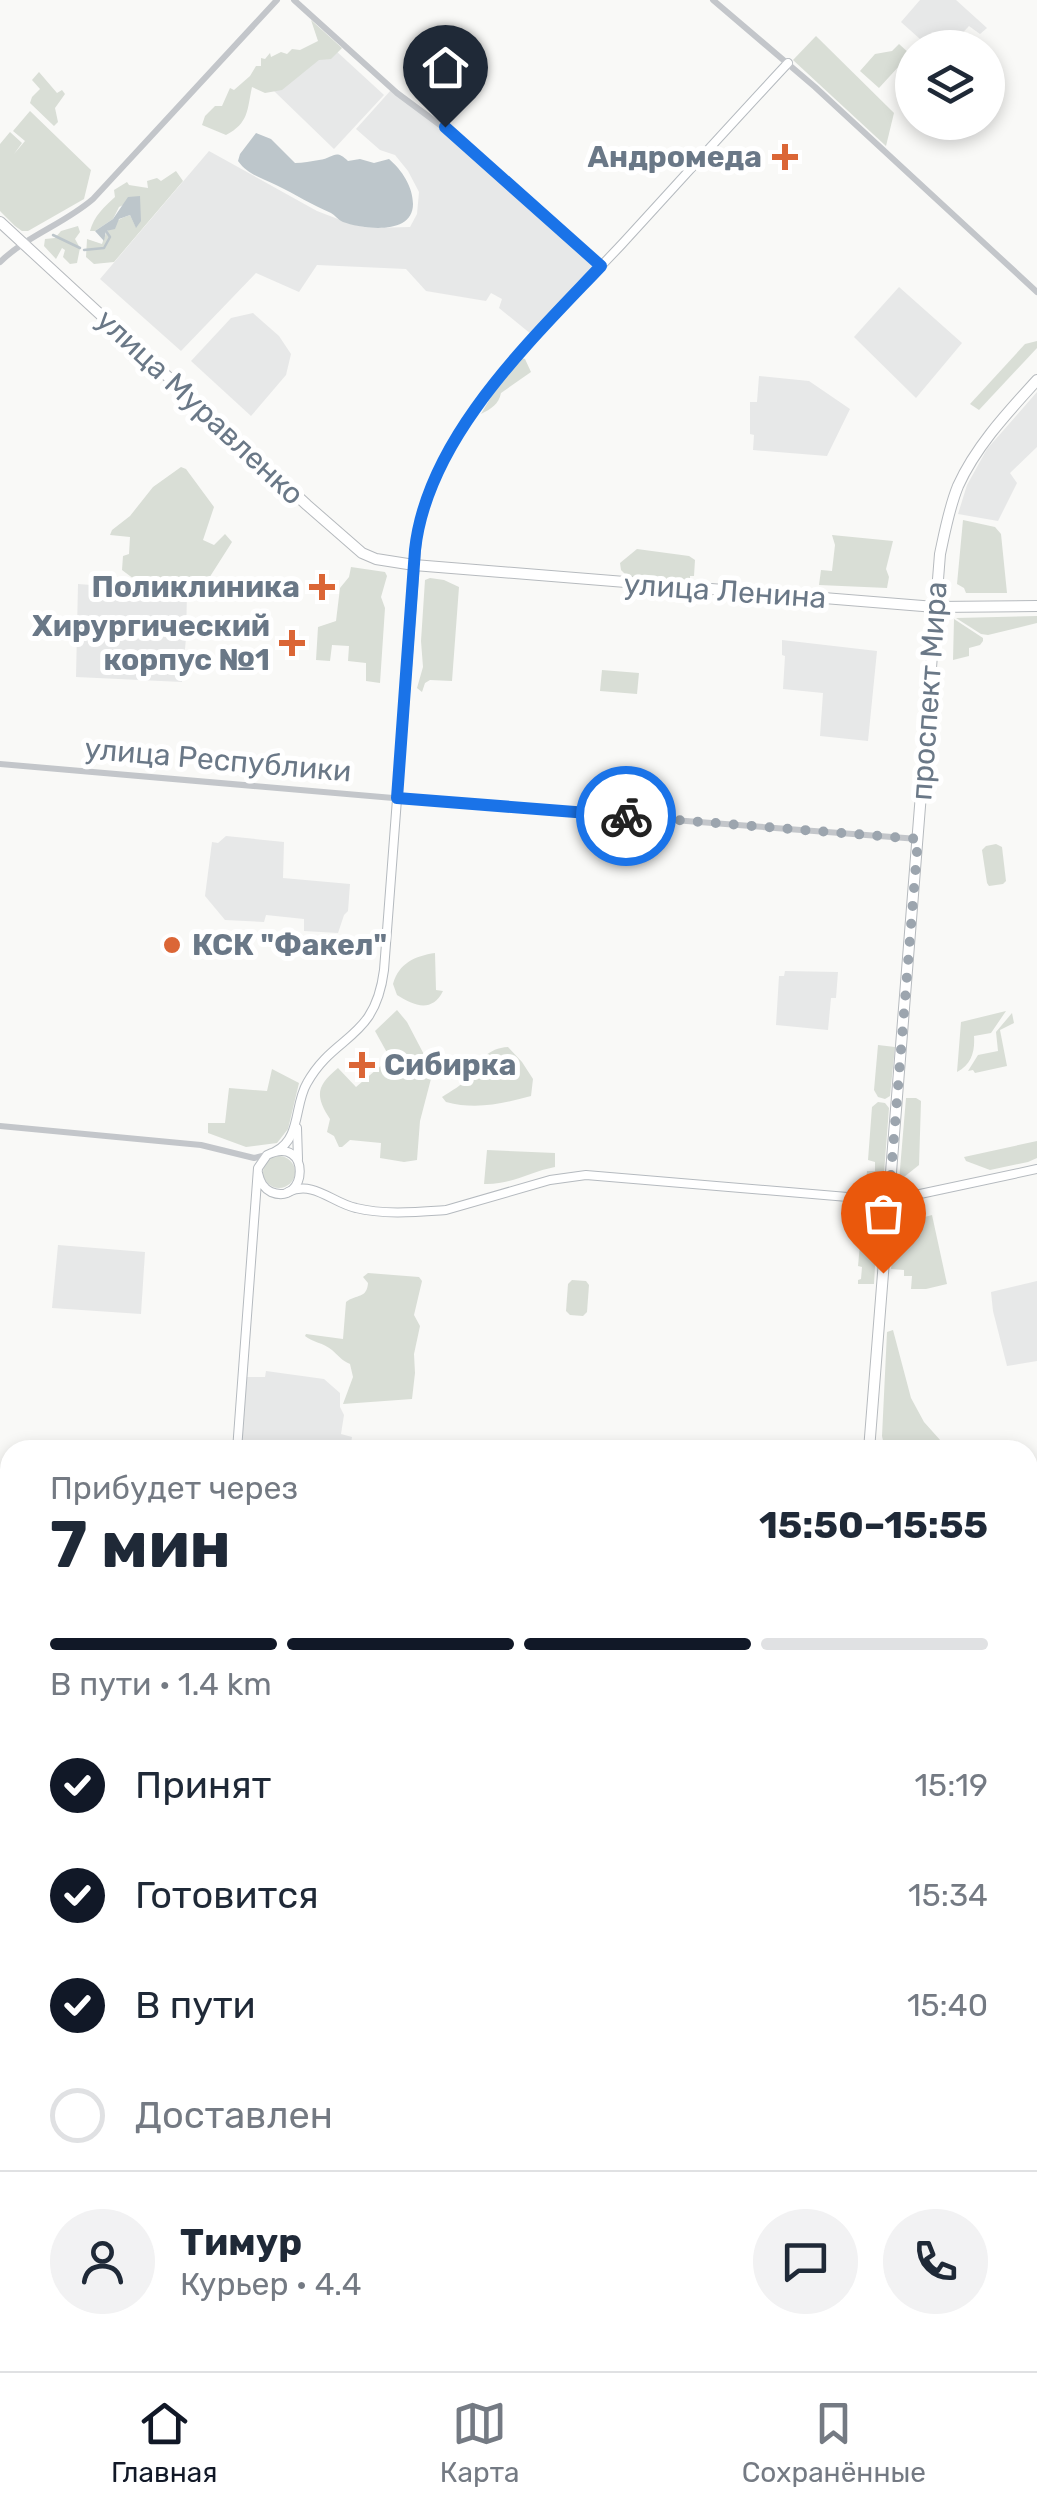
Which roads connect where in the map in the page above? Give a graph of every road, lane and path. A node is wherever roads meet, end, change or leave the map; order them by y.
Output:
1 (277, 0) edge
2 (294, 0) edge
3 (714, 0) edge
4 (788, 63) junction
5 (0, 222) edge
6 (22, 242) junction
7 (0, 262) edge
8 (601, 266) junction
9 (1037, 292) edge
10 (1037, 380) edge
11 (414, 565) junction
12 (1037, 606) edge
13 (935, 607) junction
14 (0, 764) edge
15 (397, 798) junction
16 (918, 839) junction
17 (298, 1109) junction
18 (0, 1126) edge
19 (271, 1153) junction
20 (242, 1155) junction
21 (299, 1165) junction
22 (1037, 1169) edge
23 (258, 1173) junction
24 (284, 1193) junction
25 (327, 1195) junction
26 (888, 1200) junction
27 (256, 1207) junction
28 (872, 1416) junction
29 (238, 1440) edge
30 (865, 1440) edge
31 (873, 1440) edge

1 - 6 street
2 - 8 street
3 - 4 street
4 - 8 main road
4 - 9 street
5 - 6 main road, улица Муравленко
6 - 7 street
6 - 11 main road, улица Муравленко
8 - 11 main road
10 - 13 main road, проспект Мира
11 - 13 main road, улица Ленина
11 - 15 main road
12 - 13 main road, улица Ленина
13 - 16 main road, проспект Мира
14 - 15 street, улица Республики
15 - 16 street, улица Республики
15 - 17 main road
16 - 26 main road, проспект Мира
17 - 19 main road
17 - 21 main road
18 - 20 street
19 - 20 street
19 - 21 main road
19 - 23 main road
20 - 23 street
21 - 24 main road
21 - 25 main road
22 - 26 main road
23 - 24 main road
23 - 27 main road
24 - 25 main road
24 - 27 main road
25 - 26 main road
26 - 28 main road, проспект Мира
27 - 29 main road
28 - 30 main road
28 - 31 main road

